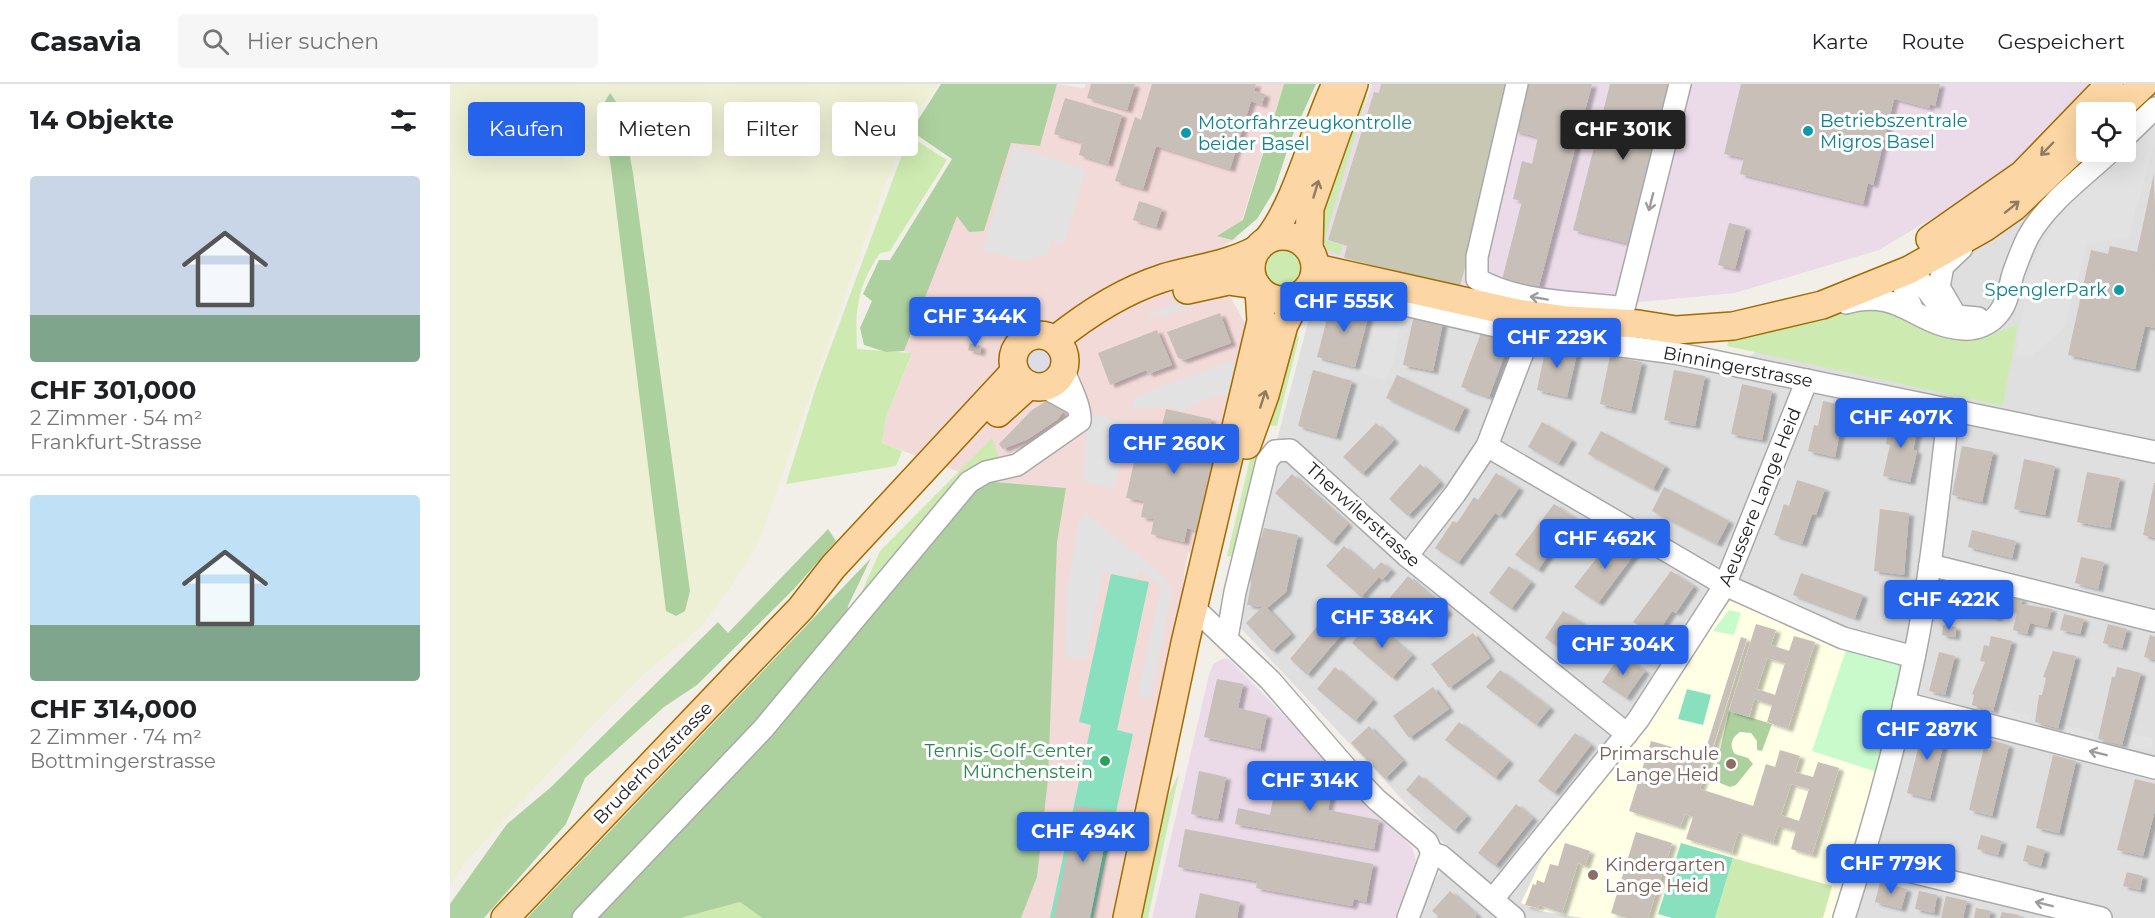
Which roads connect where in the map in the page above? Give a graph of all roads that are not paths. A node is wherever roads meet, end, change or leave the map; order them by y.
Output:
1 (1336, 84) edge
2 (1354, 84) edge
3 (1517, 84) edge
4 (1680, 84) edge
5 (2110, 84) edge
6 (2144, 84) edge
7 (2125, 102) edge
8 (2155, 108) edge
9 (2136, 126) edge
10 (2076, 148) edge
11 (2099, 162) edge
12 (1984, 228) junction
13 (1262, 245) junction
14 (1312, 257) junction
15 (1909, 270) junction
16 (1258, 287) junction
17 (1341, 290) dead end
18 (1299, 296) junction
19 (1822, 305) junction
20 (1913, 311) junction
21 (1999, 313) junction
22 (1956, 316) junction
23 (1638, 324) junction
24 (1530, 334) junction
25 (1045, 368) junction
26 (1807, 380) junction
27 (1949, 410) junction
28 (1487, 446) junction
29 (2155, 452) edge
30 (1407, 556) junction
31 (1930, 565) junction
32 (1725, 585) junction
33 (1217, 607) junction
34 (2155, 621) edge
35 (1914, 657) junction
36 (1904, 703) junction
37 (1627, 734) junction
38 (2155, 768) edge
39 (1432, 853) junction
40 (1863, 860) junction
41 (1493, 899) junction
42 (505, 918) edge
43 (583, 918) edge
44 (1127, 918) edge
45 (1408, 918) edge
46 (1514, 918) edge
47 (1844, 918) edge
48 (2101, 918) edge

1 - 13 main road
14 -> 2 main road
4 -> 3 street
5 -> 23 main road
6 - 7 main road
8 - 9 street
12 -> 10 main road
11 - 21 street
12 - 15 main road
12 - 22 street
13 - 14 main road
13 - 16 main road
13 - 25 main road, Bruderholzstrasse
14 - 18 main road
14 - 23 main road
15 - 19 main road
15 - 20 street
15 - 22 street
16 - 18 main road
16 - 25 main road, Bruderholzstrasse
16 - 33 main road
17 - 24 street, Binningerstrasse
33 -> 18 main road
19 - 20 street
19 - 23 main road
20 - 21 street
21 - 22 street
24 - 26 street, Binningerstrasse
24 - 28 street
25 - 42 main road, Bruderholzstrasse
25 - 43 street
26 - 27 street, Binningerstrasse
26 - 32 street, Aeussere Lange Heid
27 - 29 street, Binningerstrasse
27 - 31 street
28 - 30 street
28 - 32 street
30 - 33 street, Therwilerstrasse
30 - 37 street, Therwilerstrasse
31 - 34 street
31 - 35 street
32 - 35 street
32 - 37 street, Aeussere Lange Heid
33 - 39 street
33 - 44 main road
35 - 36 street
38 -> 36 street
36 - 40 street
37 - 41 street, Aeussere Lange Heid
39 - 41 street
39 - 45 street
40 - 47 street
48 -> 40 street
41 - 46 street

